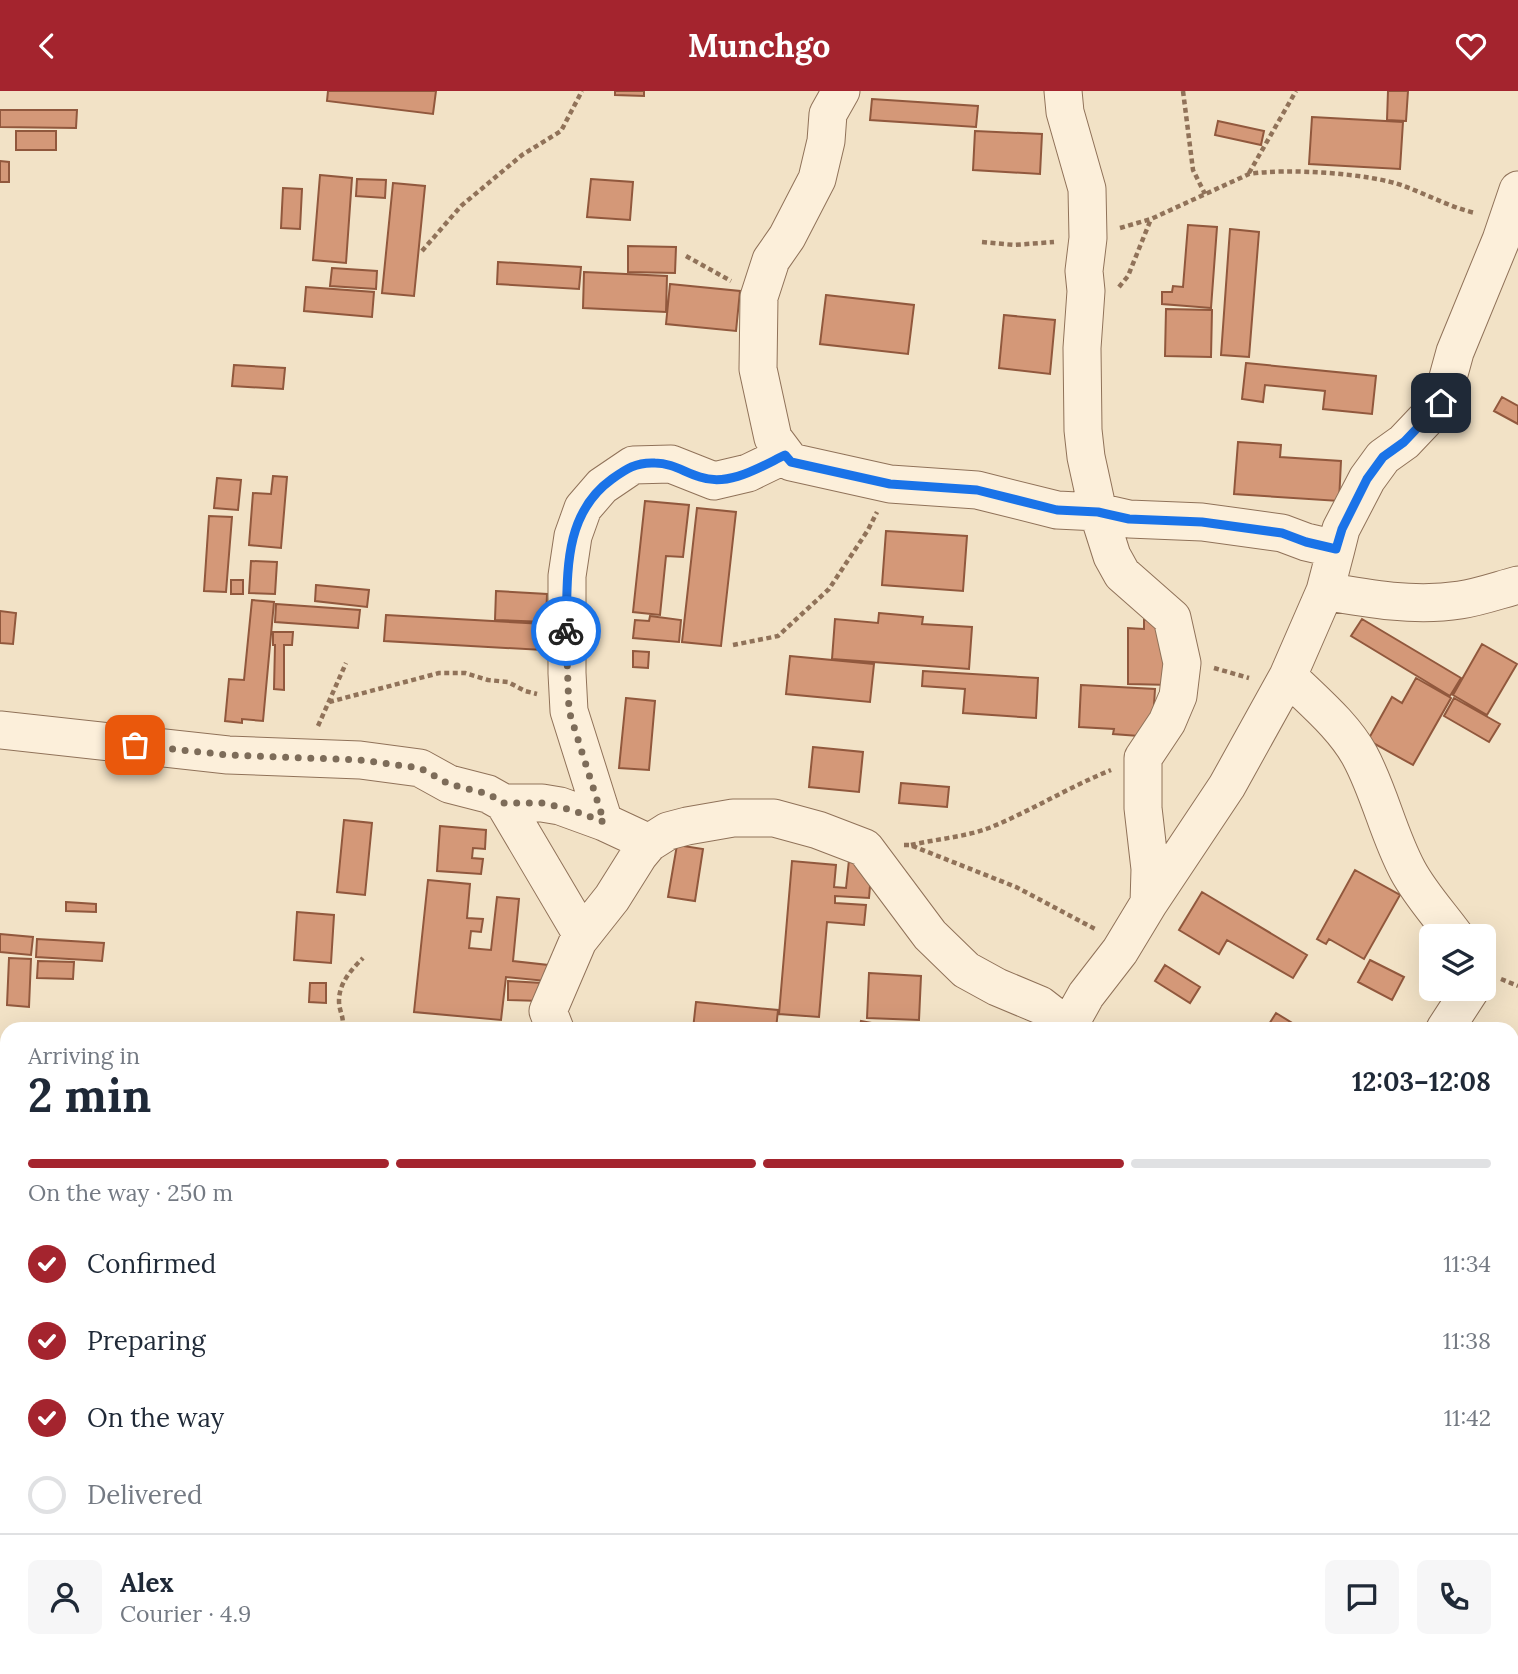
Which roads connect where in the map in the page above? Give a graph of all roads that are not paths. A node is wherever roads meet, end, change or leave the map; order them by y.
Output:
1 (841, 91) edge
2 (1063, 91) edge
3 (1518, 190) edge
4 (785, 455) junction
5 (1098, 512) junction
6 (1336, 549) junction
7 (1518, 585) edge
8 (1325, 591) junction
9 (1288, 676) junction
10 (0, 730) edge
11 (504, 803) junction
12 (604, 822) junction
13 (649, 843) junction
14 (1149, 903) junction
15 (1447, 924) edge
16 (582, 935) junction
17 (1463, 1001) edge
18 (552, 1022) edge
19 (1061, 1022) edge
20 (1070, 1022) edge
21 (1450, 1022) edge

1 - 4 street
2 - 5 street
3 - 6 street
4 - 5 street
4 - 12 street
5 - 6 street
5 - 14 street
6 - 8 street
7 - 8 street
8 - 9 street
9 - 14 street
9 - 15 street
10 - 11 street
11 - 12 street
11 - 16 street
12 - 13 street
13 - 16 street
13 - 19 street
14 - 20 street
16 - 18 street
17 - 21 street

